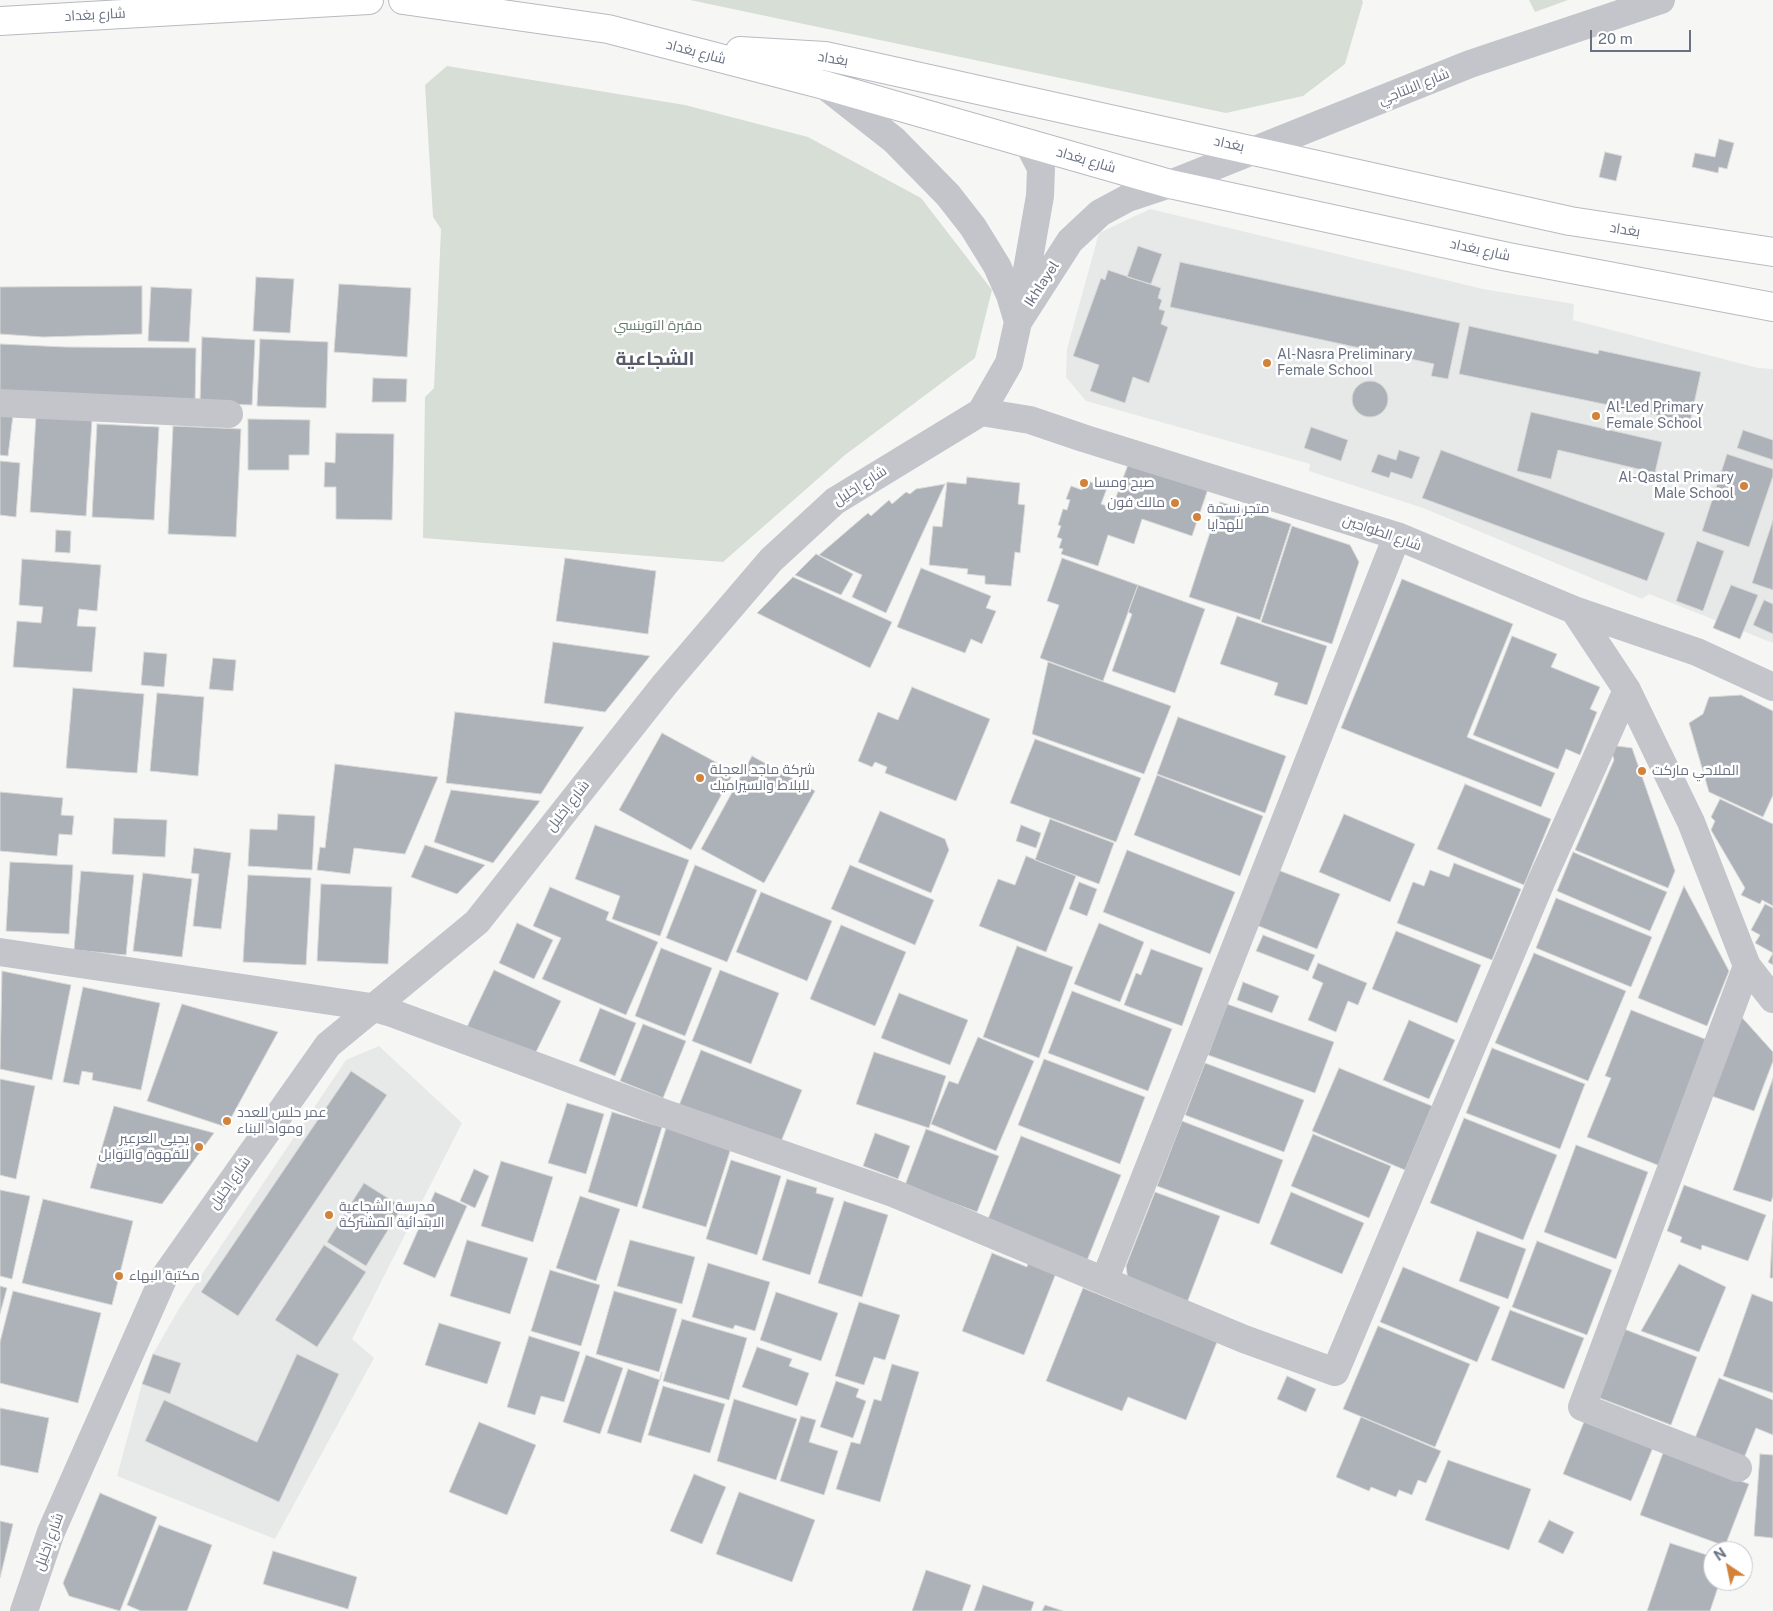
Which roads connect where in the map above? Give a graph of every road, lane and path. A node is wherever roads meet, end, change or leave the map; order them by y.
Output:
1 (369, 0) edge
2 (402, 0) edge
3 (1661, 0) edge
4 (0, 22) edge
5 (684, 48) junction
6 (824, 85) junction
7 (1028, 143) junction
8 (1255, 150) junction
9 (1170, 184) junction
10 (1773, 252) edge
11 (1773, 307) edge
12 (1018, 322) junction
13 (0, 403) edge
14 (980, 412) junction
15 (229, 414) dead end
16 (1397, 536) junction
17 (1574, 610) junction
18 (1773, 687) edge
19 (1627, 690) junction
20 (0, 952) edge
21 (1746, 966) junction
22 (1773, 999) edge
23 (371, 1007) junction
24 (1105, 1279) junction
25 (1738, 1468) dead end
26 (24, 1611) edge

1 - 4 main road, شارع بغداد
2 - 5 main road, شارع بغداد
3 - 8 street, شارع البلتاجي
5 - 6 main road, شارع بغداد
5 - 8 main road, بغداد
6 - 7 main road, شارع بغداد
6 - 12 street, شارع إخليل
7 - 9 main road, شارع بغداد
7 - 12 street, Ikhlayel
8 - 9 street, شارع البلتاجي
8 - 10 main road, بغداد
9 - 11 main road, شارع بغداد
9 - 12 street, Ikhlayel
12 - 14 street, شارع إخليل
13 - 15 street
14 - 16 street, شارع الطواحين
14 - 23 street, شارع إخليل
16 - 17 street, شارع الطواحين
16 - 24 street
17 - 18 street, شارع الطواحين
17 - 19 street
19 - 21 street
19 - 24 street
20 - 23 street
21 - 22 street
21 - 25 street
23 - 24 street
23 - 26 street, شارع إخليل

